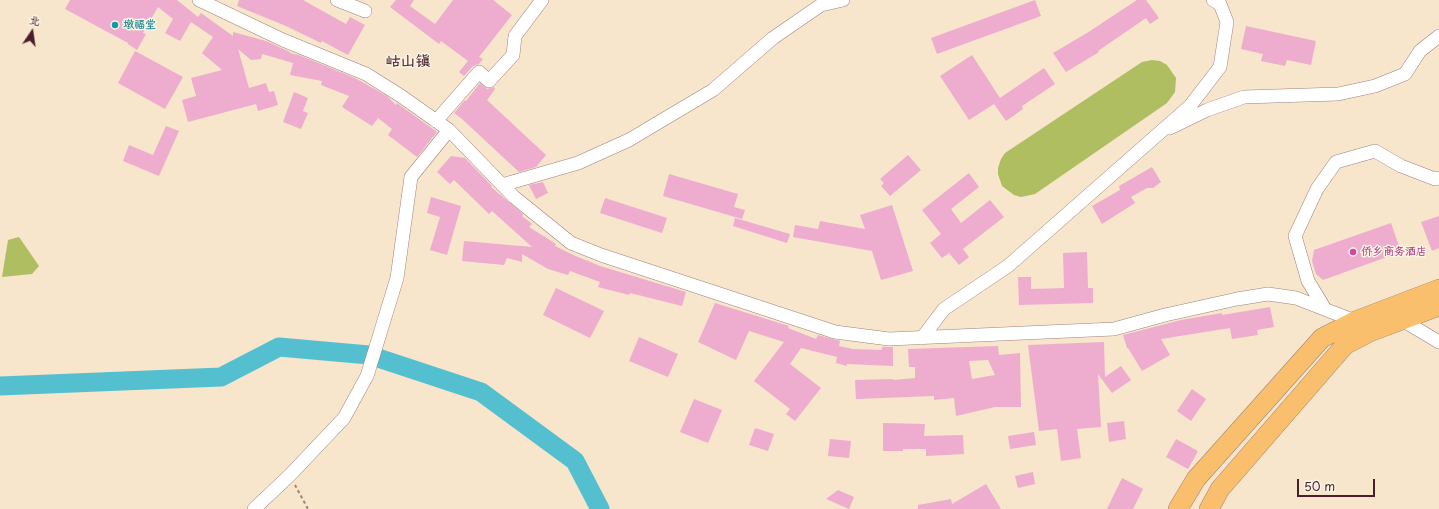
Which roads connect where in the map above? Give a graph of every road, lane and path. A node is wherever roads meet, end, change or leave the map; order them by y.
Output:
1 (199, 0) edge
2 (337, 0) edge
3 (542, 0) edge
4 (843, 0) edge
5 (1213, 0) edge
6 (365, 10) dead end
7 (1439, 36) edge
8 (436, 121) junction
9 (449, 130) junction
10 (1153, 137) junction
11 (1439, 178) edge
12 (502, 185) junction
13 (1439, 289) edge
14 (1439, 306) edge
15 (1325, 309) junction
16 (1402, 320) junction
17 (1355, 321) junction
18 (922, 338) junction
19 (1439, 342) edge
20 (290, 475) junction
21 (254, 509) edge
22 (308, 509) edge
23 (1178, 509) edge
24 (1209, 509) edge

1 - 8 street
2 - 6 street
3 - 8 street
4 - 12 street
5 - 10 street
7 - 10 street
8 - 9 street
9 - 12 street
9 - 20 street
10 - 18 street
11 - 15 street
12 - 18 street
13 - 17 highway
14 - 16 highway
15 - 17 street
15 - 18 street
16 - 19 street
16 - 24 highway
17 - 23 highway
20 - 21 street
20 - 22 path

